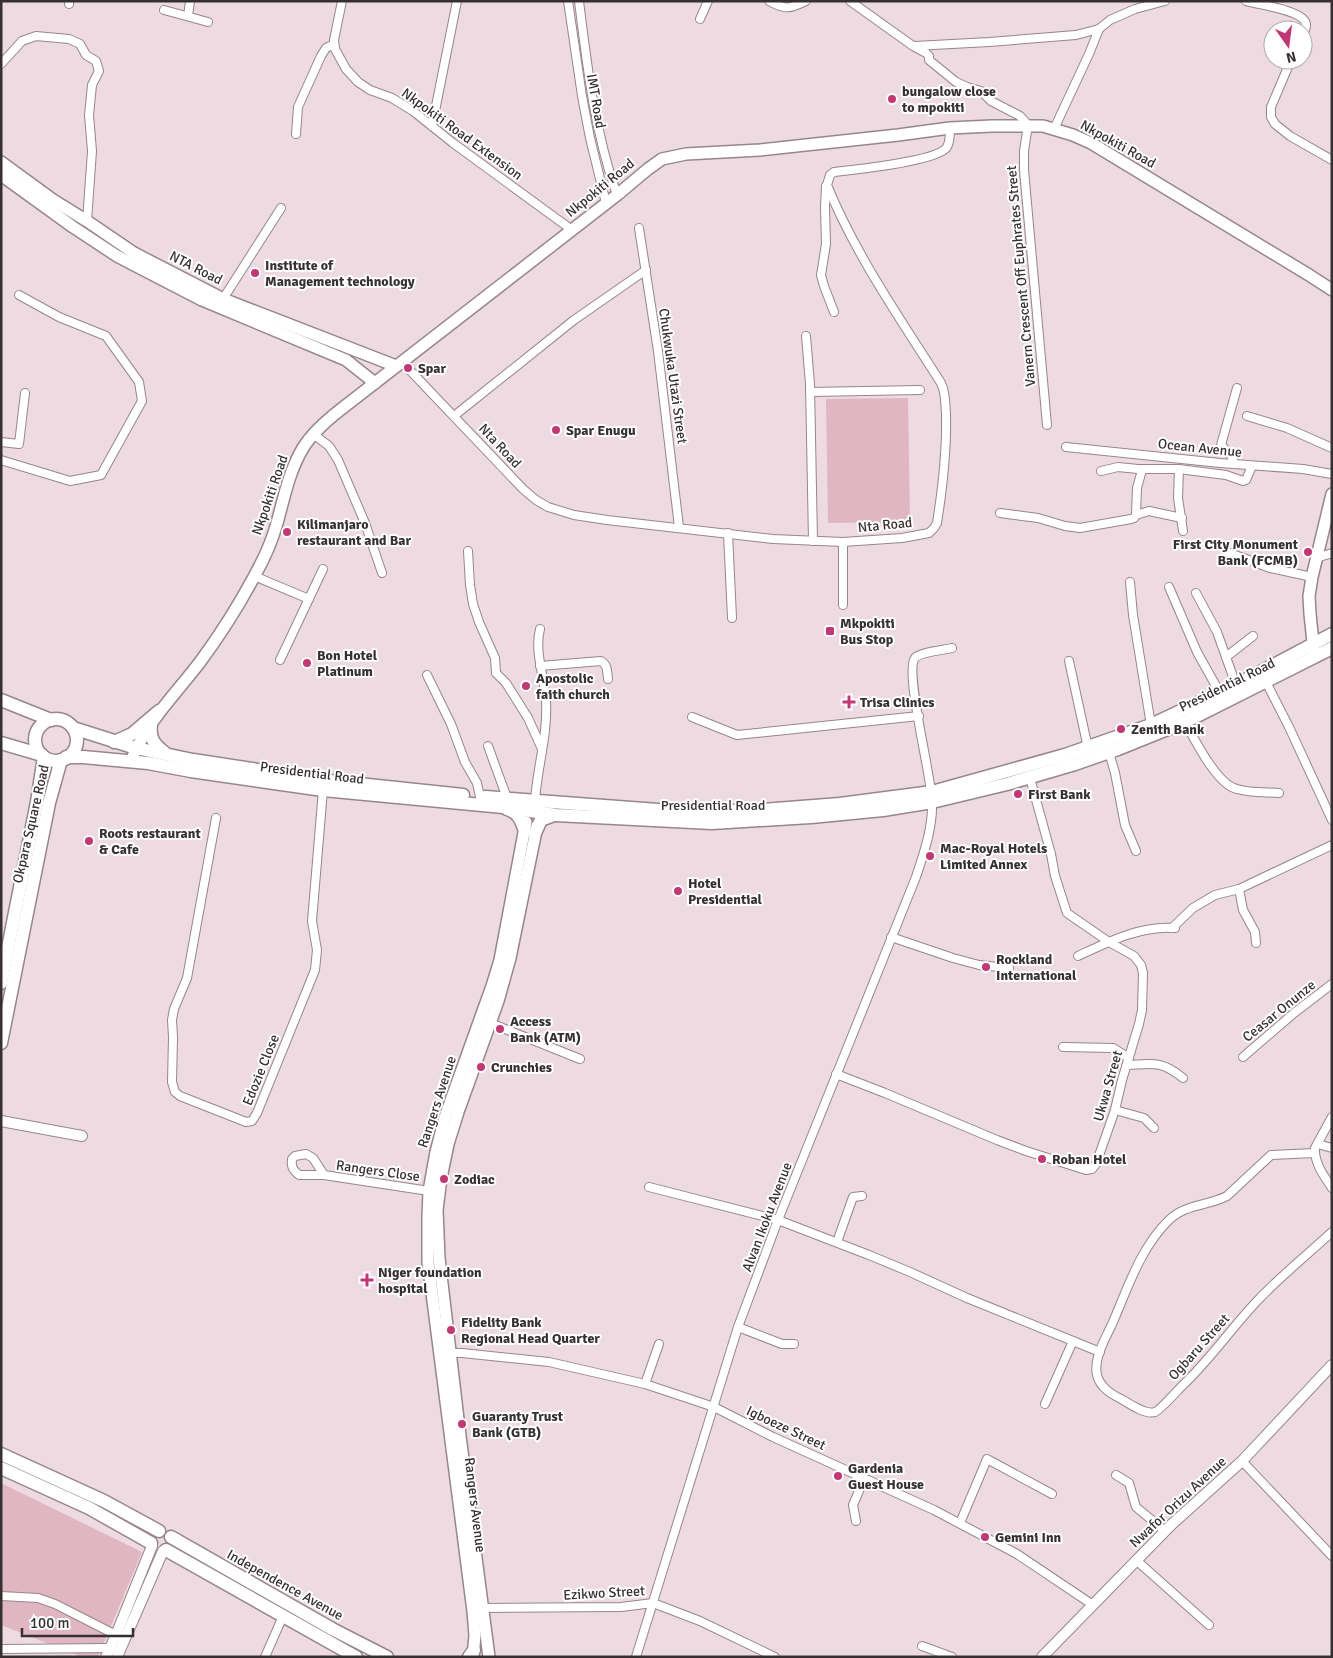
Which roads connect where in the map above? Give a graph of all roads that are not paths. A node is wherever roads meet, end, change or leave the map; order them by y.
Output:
1 (190, 1) edge
2 (342, 1) edge
3 (457, 1) edge
4 (568, 1) edge
5 (579, 1) edge
6 (585, 1) edge
7 (708, 1) edge
8 (769, 1) edge
9 (806, 1) edge
10 (850, 1) edge
11 (1165, 1) edge
12 (1246, 1) edge
13 (164, 10) dead end
14 (188, 16) junction
15 (700, 19) dead end
16 (1304, 20) edge
17 (208, 22) dead end
18 (582, 28) junction
19 (1099, 29) junction
20 (334, 44) junction
21 (913, 46) junction
22 (1, 64) edge
23 (1287, 70) edge
24 (1028, 125) junction
25 (432, 126) junction
26 (950, 128) junction
27 (1054, 129) junction
28 (296, 134) dead end
29 (1332, 160) edge
30 (1, 162) edge
31 (1, 175) edge
32 (826, 184) junction
33 (618, 195) junction
34 (606, 203) junction
35 (281, 208) dead end
36 (87, 221) junction
37 (638, 228) dead end
38 (572, 230) junction
39 (646, 270) junction
40 (1309, 275) junction
41 (1332, 283) edge
42 (1332, 290) edge
43 (19, 295) dead end
44 (223, 299) junction
45 (834, 312) dead end
46 (806, 336) dead end
47 (399, 364) junction
48 (375, 383) junction
49 (1237, 388) dead end
50 (920, 390) dead end
51 (810, 392) junction
52 (25, 393) dead end
53 (454, 416) junction
54 (1247, 416) dead end
55 (1047, 425) dead end
56 (313, 434) junction
57 (1, 442) edge
58 (1066, 447) dead end
59 (1332, 448) edge
60 (1, 460) edge
61 (1235, 464) junction
62 (1252, 466) junction
63 (1142, 470) junction
64 (1178, 470) junction
65 (1100, 471) dead end
66 (1332, 474) edge
67 (1332, 494) edge
68 (1000, 513) dead end
69 (1136, 515) junction
70 (1182, 518) junction
71 (679, 527) junction
72 (1183, 530) dead end
73 (728, 533) junction
74 (813, 541) junction
75 (842, 542) junction
76 (468, 551) dead end
77 (1227, 552) dead end
78 (1332, 553) edge
79 (1316, 558) junction
80 (323, 569) dead end
81 (382, 573) dead end
82 (254, 576) junction
83 (1312, 578) junction
84 (1130, 582) dead end
85 (1169, 587) dead end
86 (1196, 593) dead end
87 (309, 599) junction
88 (843, 605) dead end
89 (732, 618) dead end
90 (540, 629) dead end
91 (1332, 634) edge
92 (1253, 636) dead end
93 (952, 648) dead end
94 (1332, 648) edge
95 (1314, 651) junction
96 (1226, 658) junction
97 (280, 660) dead end
98 (1069, 661) dead end
99 (540, 666) junction
100 (428, 675) dead end
101 (608, 679) dead end
102 (1266, 682) junction
103 (1236, 685) junction
104 (1224, 697) junction
105 (1, 700) edge
106 (159, 711) junction
107 (919, 716) junction
108 (692, 717) dead end
109 (51, 720) junction
110 (1185, 722) junction
111 (1168, 724) junction
112 (151, 725) junction
113 (1151, 725) junction
114 (73, 728) junction
115 (114, 742) junction
116 (1, 743) edge
117 (488, 746) dead end
118 (136, 748) junction
119 (542, 748) junction
120 (1088, 748) junction
121 (1109, 752) junction
122 (165, 754) junction
123 (43, 756) junction
124 (64, 758) junction
125 (131, 761) junction
126 (1043, 768) junction
127 (1030, 778) junction
128 (322, 790) junction
129 (403, 793) junction
130 (1279, 793) dead end
131 (480, 797) junction
132 (932, 797) junction
133 (505, 803) junction
134 (534, 805) junction
135 (556, 815) junction
136 (1331, 816) edge
137 (216, 818) dead end
138 (530, 832) junction
139 (1332, 845) edge
140 (1136, 851) dead end
141 (1238, 889) junction
142 (892, 937) junction
143 (1109, 942) junction
144 (1256, 943) dead end
145 (1078, 956) dead end
146 (1009, 968) dead end
147 (1, 983) edge
148 (1332, 984) edge
149 (490, 1023) junction
150 (1, 1042) edge
151 (1063, 1047) dead end
152 (1243, 1057) dead end
153 (580, 1059) dead end
154 (1128, 1061) junction
155 (836, 1074) junction
156 (1183, 1078) dead end
157 (1115, 1110) junction
158 (1332, 1117) edge
159 (1, 1121) edge
160 (1154, 1128) dead end
161 (82, 1136) dead end
162 (1318, 1144) junction
163 (1332, 1148) edge
164 (1315, 1153) junction
165 (324, 1176) dead end
166 (649, 1187) dead end
167 (1332, 1188) edge
168 (430, 1191) junction
169 (862, 1196) dead end
170 (778, 1220) junction
171 (1332, 1232) edge
172 (837, 1242) junction
173 (738, 1327) junction
174 (1073, 1341) junction
175 (659, 1344) dead end
176 (794, 1344) dead end
177 (1100, 1352) junction
178 (445, 1353) junction
179 (1332, 1365) edge
180 (646, 1384) junction
181 (1045, 1404) dead end
182 (714, 1407) junction
183 (1, 1454) edge
184 (1242, 1461) junction
185 (1, 1468) edge
186 (1116, 1475) dead end
187 (864, 1479) junction
188 (1052, 1494) dead end
189 (856, 1521) dead end
190 (960, 1523) junction
191 (159, 1531) junction
192 (1165, 1531) junction
193 (171, 1537) junction
194 (158, 1547) junction
195 (1332, 1556) edge
196 (1136, 1560) junction
197 (1, 1596) edge
198 (653, 1603) junction
199 (1093, 1605) junction
200 (483, 1608) junction
201 (283, 1616) junction
202 (1209, 1625) dead end
203 (116, 1635) junction
204 (922, 1646) dead end
205 (1, 1649) edge
206 (108, 1652) edge
207 (472, 1655) edge
208 (117, 1657) edge
209 (265, 1657) edge
210 (356, 1657) edge
211 (387, 1657) edge
212 (489, 1657) edge
213 (636, 1657) edge
214 (774, 1657) edge
215 (952, 1657) edge
216 (1042, 1657) edge

1 - 14 street
2 - 20 street
3 - 25 street
4 - 34 street, IMT Road
5 - 18 street, IMT Road
6 - 18 street
7 - 15 street
8 - 9 street
10 - 21 street
11 - 19 street
12 - 16 street
13 - 14 street
14 - 17 street
18 - 33 street, IMT Road
19 - 21 street
19 - 27 street
20 - 25 street, Nkpokiti Road Extension
20 - 28 street
21 - 24 street
22 - 36 street
23 - 29 street
24 - 26 main road, Nkpokiti Road
24 - 27 main road, Nkpokiti Road
24 - 55 street, Vanern Crescent Off Euphrates Street
25 - 38 street, Nkpokiti Road Extension
26 - 32 street
26 - 33 main road, Nkpokiti Road
27 - 40 main road, Nkpokiti Road
30 - 36 main road, NTA Road
31 - 48 main road, NTA Road
32 - 45 street
32 - 75 street, Nta Road
33 - 34 main road, Nkpokiti Road
34 - 38 main road, Nkpokiti Road
35 - 44 street
36 - 44 main road, NTA Road
37 - 39 street, Chukwuka Utazi Street
38 - 47 main road, Nkpokiti Road
39 - 53 street
39 - 71 street, Chukwuka Utazi Street
40 - 41 main road
40 - 42 main road
43 - 60 street
44 - 47 main road, NTA Road
46 - 51 street
47 - 48 main road, Nkpokiti Road
47 - 53 street, Nta Road
48 - 56 main road, Nkpokiti Road
49 - 61 street
50 - 51 street
51 - 74 street
52 - 57 street
53 - 71 street, Nta Road
54 - 59 street
56 - 81 street
56 - 82 main road, Nkpokiti Road
58 - 61 street, Ocean Avenue
61 - 62 street, Ocean Avenue
62 - 64 street
62 - 66 street, Ocean Avenue
63 - 64 street
63 - 65 street
63 - 69 street
64 - 70 street
67 - 79 main road
68 - 69 street
69 - 70 street
70 - 72 street
71 - 73 street, Nta Road
73 - 74 street, Nta Road
73 - 89 street
74 - 75 street, Nta Road
75 - 88 street
76 - 119 street
77 - 83 street
78 - 79 street
79 - 83 main road
80 - 87 street
82 - 87 street
82 - 106 main road, Nkpokiti Road
83 - 95 main road
84 - 113 street
85 - 104 street
86 - 96 street
87 - 97 street
90 - 99 street
91 - 95 main road, Presidential Road
92 - 96 street
93 - 107 street, Alvan Ikoku Avenue
94 - 95 main road, Presidential Road
95 - 102 main road, Presidential Road
95 - 103 main road, Presidential Road
96 - 103 street
98 - 120 street
99 - 101 street
99 - 119 street
100 - 131 street
102 - 104 main road, Presidential Road
102 - 136 street
103 - 104 main road, Presidential Road
104 - 110 main road, Presidential Road
104 - 111 main road, Presidential Road
105 - 109 main road
106 - 112 main road, Nkpokiti Road
106 - 115 main road
107 - 108 street
107 - 132 street, Alvan Ikoku Avenue
109 - 114 main road
109 - 123 main road
110 - 111 main road, Presidential Road
110 - 130 street
111 - 113 main road, Presidential Road
111 - 121 main road, Presidential Road
112 - 118 main road, Nkpokiti Road
112 - 122 main road
113 - 120 main road, Presidential Road
114 - 115 main road, Presidential Road
114 - 124 main road
115 - 118 main road, Presidential Road
116 - 123 main road
117 - 133 street
118 - 122 main road, Presidential Road
118 - 125 main road, Nkpokiti Road
119 - 134 street
120 - 126 main road, Presidential Road
121 - 126 main road, Presidential Road
121 - 140 street
122 - 129 main road, Presidential Road
123 - 124 main road
123 - 147 main road, Okpara Square Road
124 - 125 main road, Presidential Road
124 - 150 main road, Okpara Square Road
125 - 128 main road, Presidential Road
126 - 127 main road, Presidential Road
126 - 132 main road, Presidential Road
127 - 132 main road, Presidential Road
127 - 143 street, Ukwa Street
128 - 129 main road, Presidential Road
128 - 137 street, Edozie Close
129 - 131 main road, Presidential Road
129 - 133 main road, Presidential Road
131 - 133 main road, Presidential Road
132 - 134 main road, Presidential Road
132 - 135 main road, Presidential Road
132 - 142 street, Alvan Ikoku Avenue
133 - 134 main road, Presidential Road
133 - 138 main road
134 - 135 main road, Presidential Road
134 - 138 main road
135 - 138 main road
138 - 149 main road, Rangers Avenue
138 - 168 main road, Rangers Avenue
139 - 141 street
141 - 143 street
141 - 144 street
142 - 146 street
142 - 155 street, Alvan Ikoku Avenue
143 - 145 street
143 - 154 street, Ukwa Street
148 - 152 street, Ceasar Onunze
149 - 153 street
149 - 178 main road, Rangers Avenue
151 - 154 street
154 - 156 street
154 - 157 street, Ukwa Street
155 - 157 street, Ukwa Street
155 - 170 street, Alvan Ikoku Avenue
157 - 160 street
158 - 162 street
159 - 161 street
162 - 163 street
162 - 164 street
164 - 167 street
164 - 177 street, Ogbaru Street
165 - 168 street, Rangers Close
166 - 170 street
168 - 178 main road, Rangers Avenue
169 - 172 street
170 - 172 street
170 - 173 street, Alvan Ikoku Avenue
171 - 177 street, Ogbaru Street
172 - 174 street
173 - 176 street
173 - 182 street, Alvan Ikoku Avenue
174 - 177 street
174 - 181 street
175 - 180 street
178 - 180 street, Igboeze Street
178 - 200 main road, Rangers Avenue
178 - 207 main road, Rangers Avenue
179 - 184 street, Nwafor Orizu Avenue
180 - 182 street, Igboeze Street
182 - 187 street, Igboeze Street
182 - 198 street, Alvan Ikoku Avenue
183 - 191 main road
184 - 192 street, Nwafor Orizu Avenue
184 - 195 street
185 - 194 main road, Independence Avenue
186 - 192 street
187 - 189 street
187 - 190 street, Igboeze Street
188 - 190 street
190 - 199 street, Igboeze Street
191 - 193 main road
191 - 194 main road
192 - 196 street, Nwafor Orizu Avenue
193 - 194 main road
193 - 211 main road, Independence Avenue
194 - 201 main road, Independence Avenue
194 - 203 street
194 - 208 street
196 - 199 street, Nwafor Orizu Avenue
196 - 202 street
197 - 203 street
198 - 200 street, Ezikwo Street
198 - 213 street, Alvan Ikoku Avenue
198 - 214 street, Ezikwo Street
199 - 216 street, Nwafor Orizu Avenue
200 - 212 main road, Rangers Avenue
201 - 209 street
201 - 210 main road, Independence Avenue
203 - 206 street
204 - 215 street
205 - 206 street

